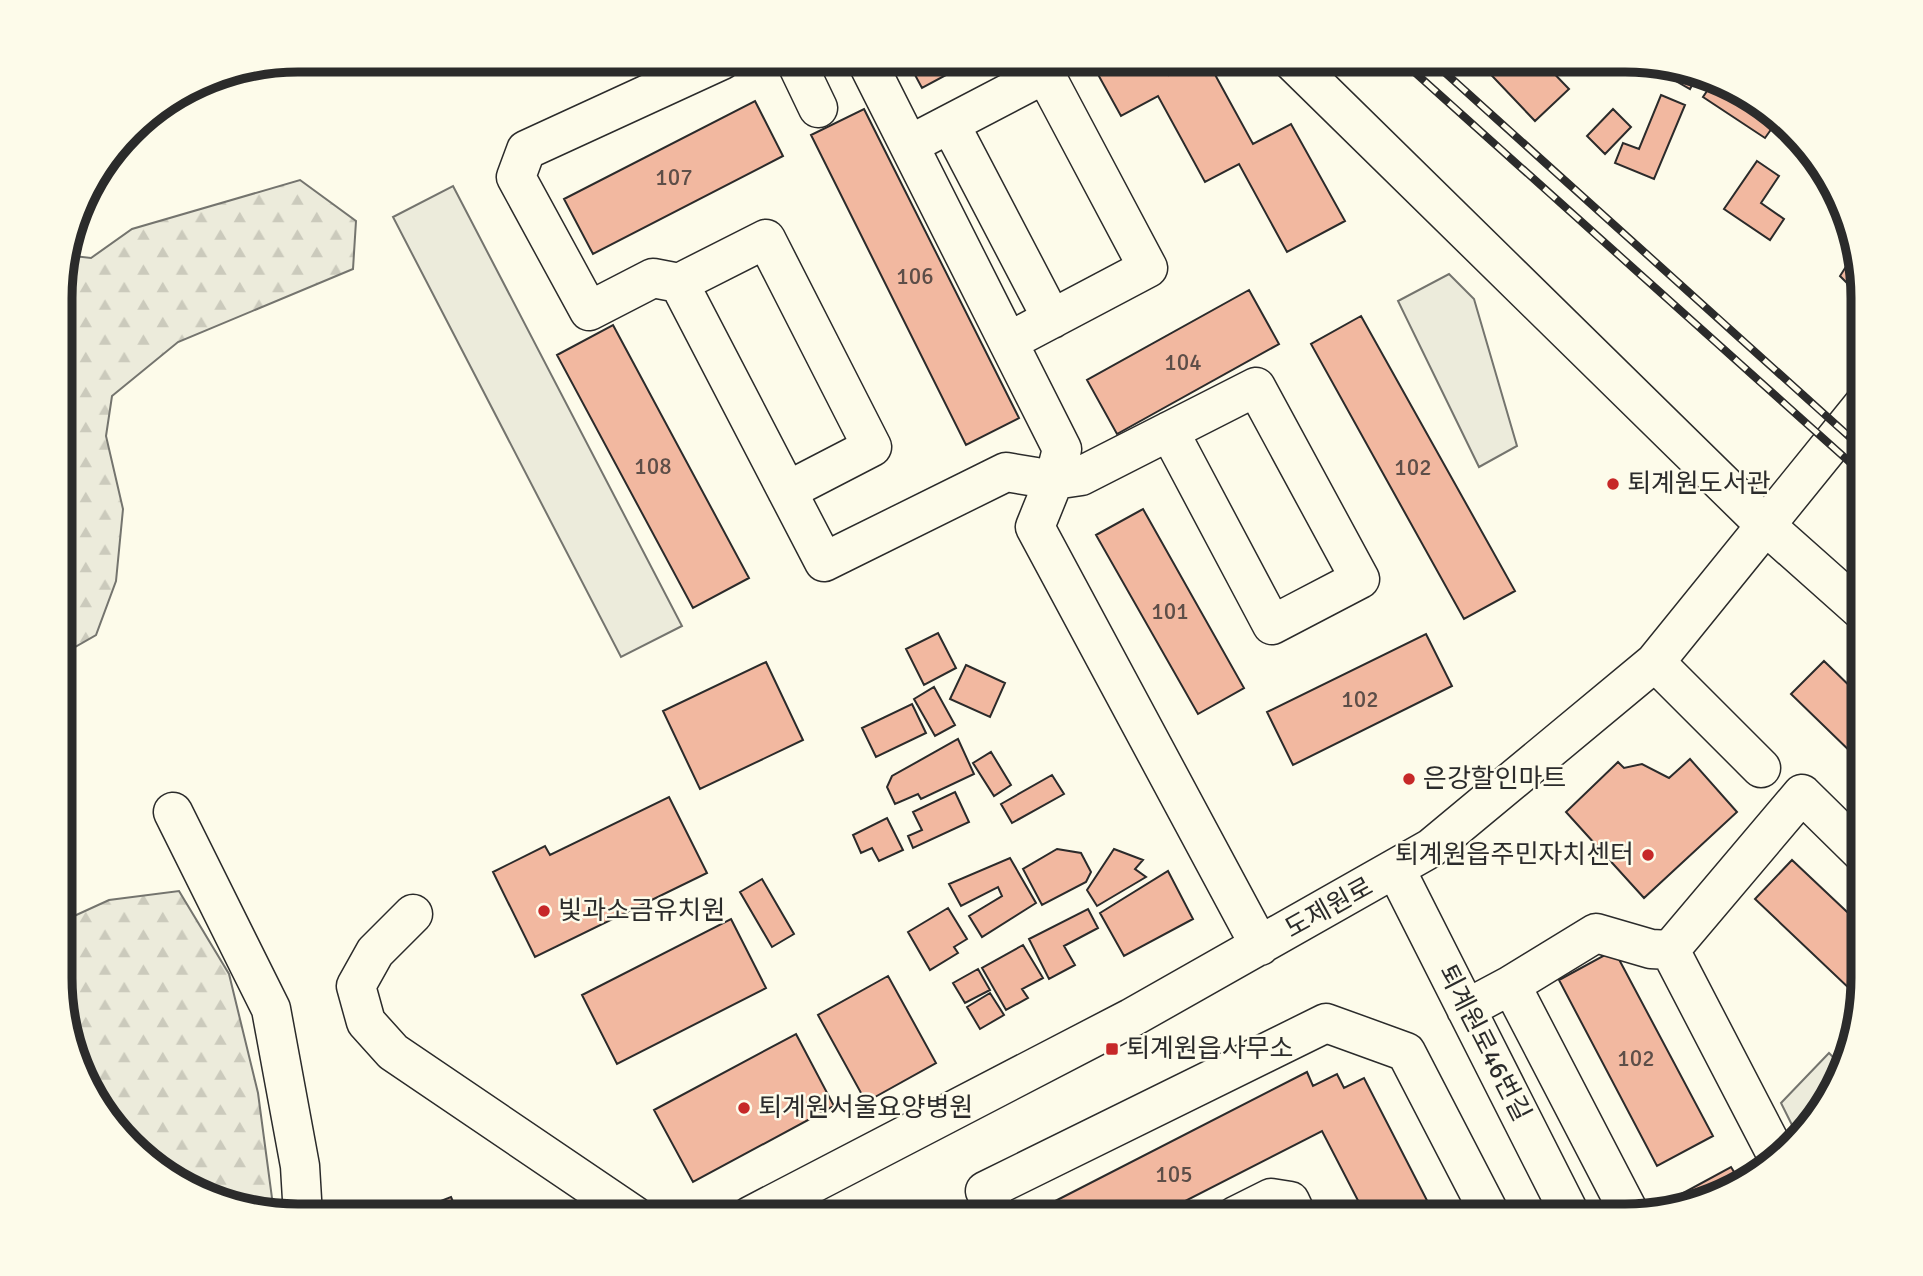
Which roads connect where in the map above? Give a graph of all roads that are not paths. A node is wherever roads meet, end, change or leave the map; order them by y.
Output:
1 (696, 72) edge
2 (801, 72) edge
3 (872, 72) edge
4 (1303, 72) edge
5 (818, 108) dead end
6 (950, 124) junction
7 (909, 145) junction
8 (679, 283) junction
9 (1052, 319) junction
10 (1008, 342) junction
11 (1851, 419) edge
12 (1169, 431) junction
13 (1054, 480) junction
14 (787, 491) junction
15 (1764, 524) junction
16 (1851, 601) edge
17 (1655, 662) junction
18 (1761, 768) dead end
19 (173, 812) dead end
20 (1851, 842) edge
21 (1396, 870) junction
22 (412, 914) dead end
23 (1260, 947) junction
24 (1670, 950) junction
25 (1511, 985) junction
26 (1466, 1009) junction
27 (1773, 1148) edge
28 (302, 1204) edge
29 (617, 1204) edge
30 (782, 1204) edge
31 (992, 1204) edge
32 (1259, 1204) edge
33 (1291, 1204) edge
34 (1484, 1204) edge
35 (1565, 1204) edge
36 (1625, 1204) edge

1 - 8 street
2 - 5 street
3 - 7 street
4 - 15 street
6 - 7 street
6 - 9 street
6 - 9 street
7 - 10 street
8 - 14 street
8 - 14 street
9 - 10 street
10 - 13 street
11 - 15 street, 도제원로
12 - 12 street
12 - 13 street
13 - 14 street
13 - 23 street
15 - 16 street
15 - 17 street, 도제원로
17 - 18 street
17 - 21 street, 도제원로
19 - 28 street
20 - 24 street
21 - 23 street, 도제원로
21 - 26 street, 퇴계원로46번길
22 - 29 street
23 - 30 street, 도제원로
24 - 25 street
24 - 27 street
25 - 26 street
25 - 36 street
26 - 35 street, 퇴계원로46번길
31 - 34 street
32 - 33 street

